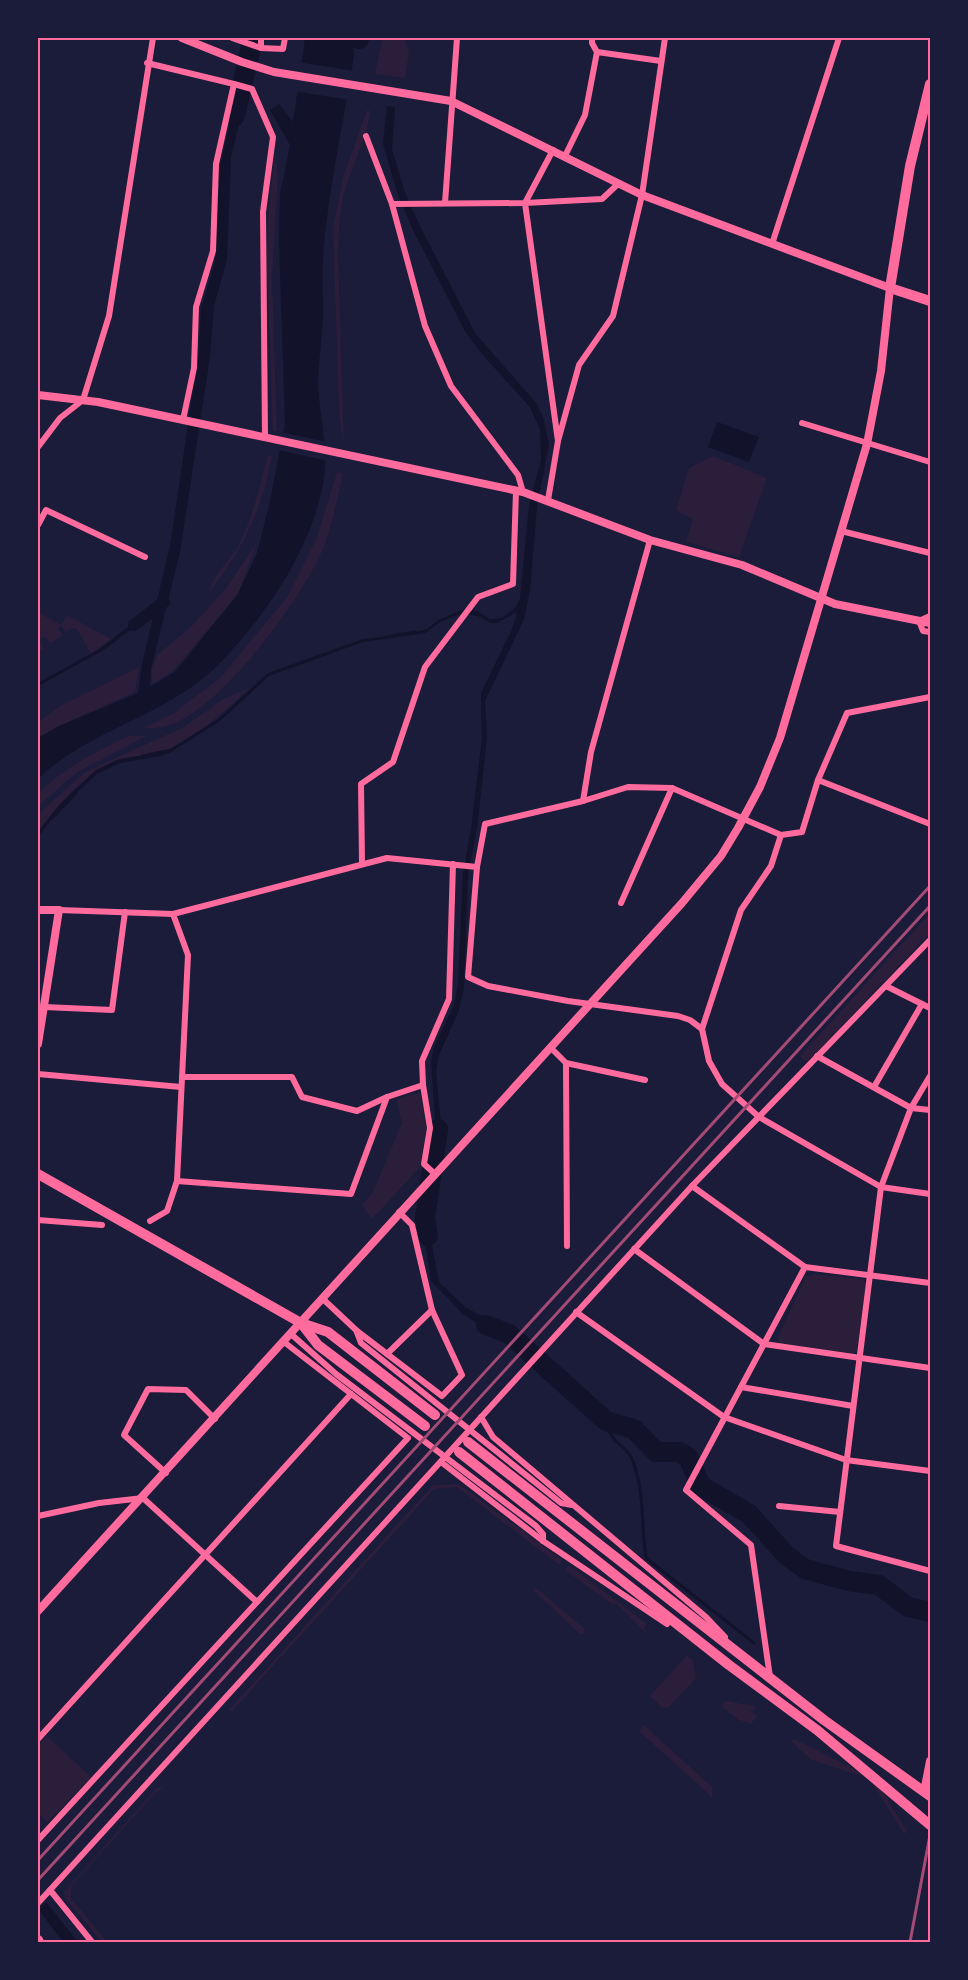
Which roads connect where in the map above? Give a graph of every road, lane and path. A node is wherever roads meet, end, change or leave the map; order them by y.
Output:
1 (153, 38) edge
2 (232, 38) edge
3 (261, 38) edge
4 (285, 38) edge
5 (457, 38) edge
6 (592, 38) edge
7 (665, 38) edge
8 (839, 38) edge
9 (188, 39) edge
10 (245, 40) edge
11 (261, 48) junction
12 (597, 52) junction
13 (661, 61) junction
14 (147, 63) junction
15 (234, 84) junction
16 (930, 84) edge
17 (451, 101) junction
18 (927, 107) edge
19 (366, 136) dead end
20 (553, 150) junction
21 (565, 156) junction
22 (618, 184) junction
23 (642, 195) junction
24 (445, 203) junction
25 (525, 203) junction
26 (392, 204) junction
27 (772, 244) junction
28 (890, 288) junction
29 (930, 301) edge
30 (38, 395) edge
31 (83, 400) junction
32 (185, 420) junction
33 (802, 423) dead end
34 (268, 438) junction
35 (558, 441) junction
36 (867, 444) junction
37 (38, 447) edge
38 (930, 462) edge
39 (519, 491) junction
40 (548, 500) junction
41 (38, 525) edge
42 (841, 531) junction
43 (650, 540) junction
44 (930, 553) edge
45 (145, 557) dead end
46 (821, 600) junction
47 (930, 616) edge
48 (919, 621) junction
49 (930, 623) edge
50 (930, 632) edge
51 (930, 697) edge
52 (818, 780) junction
53 (672, 788) junction
54 (583, 801) junction
55 (744, 818) junction
56 (930, 824) edge
57 (781, 835) junction
58 (362, 863) junction
59 (453, 864) junction
60 (477, 867) junction
61 (621, 903) dead end
62 (38, 910) edge
63 (59, 910) junction
64 (125, 912) junction
65 (173, 914) junction
66 (930, 940) edge
67 (885, 986) junction
68 (589, 1003) junction
69 (922, 1004) junction
70 (44, 1007) junction
71 (930, 1008) edge
72 (702, 1029) junction
73 (38, 1044) edge
74 (550, 1047) junction
75 (817, 1056) junction
76 (566, 1063) junction
77 (38, 1074) edge
78 (930, 1076) edge
79 (182, 1077) junction
80 (645, 1080) dead end
81 (423, 1085) junction
82 (182, 1087) junction
83 (874, 1087) junction
84 (387, 1097) junction
85 (911, 1108) junction
86 (930, 1110) edge
87 (759, 1117) junction
88 (38, 1174) edge
89 (435, 1174) junction
90 (177, 1181) junction
91 (692, 1186) junction
92 (881, 1187) junction
93 (930, 1194) edge
94 (399, 1212) junction
95 (38, 1220) edge
96 (150, 1221) dead end
97 (102, 1225) dead end
98 (567, 1246) dead end
99 (634, 1249) junction
100 (805, 1267) junction
101 (870, 1275) junction
102 (930, 1283) edge
103 (323, 1299) junction
104 (432, 1310) junction
105 (576, 1312) junction
106 (301, 1323) junction
107 (356, 1330) junction
108 (291, 1334) junction
109 (284, 1342) junction
110 (764, 1344) junction
111 (387, 1354) junction
112 (859, 1358) junction
113 (930, 1368) edge
114 (741, 1387) junction
115 (351, 1394) junction
116 (853, 1406) junction
117 (435, 1415) dead end
118 (481, 1417) junction
119 (724, 1417) junction
120 (215, 1419) junction
121 (424, 1426) dead end
122 (468, 1442) dead end
123 (459, 1452) dead end
124 (846, 1460) junction
125 (441, 1462) junction
126 (930, 1471) edge
127 (166, 1473) junction
128 (143, 1498) junction
129 (574, 1506) junction
130 (779, 1506) dead end
131 (840, 1512) junction
132 (38, 1516) edge
133 (558, 1529) junction
134 (543, 1541) junction
135 (205, 1555) junction
136 (930, 1571) edge
137 (257, 1602) junction
138 (38, 1611) edge
139 (739, 1653) junction
140 (770, 1677) junction
141 (38, 1739) edge
142 (930, 1761) edge
143 (927, 1794) edge
144 (930, 1825) edge
145 (38, 1840) edge
146 (50, 1890) junction
147 (38, 1903) edge
148 (92, 1942) edge

1 - 14 street
2 - 10 street
3 - 11 street
4 - 11 street
5 - 17 street
6 - 12 street
7 - 13 street
8 - 27 street
9 - 17 street
10 - 11 street
12 - 13 street
12 - 21 street
13 - 23 street
14 - 15 street
14 - 31 street
15 - 32 street
15 - 34 street
16 - 18 main road
17 - 20 street
17 - 24 street
18 - 28 main road
19 - 26 street
20 - 21 street
20 - 25 street
21 - 22 street
22 - 23 street
22 - 25 street
23 - 27 street
23 - 35 street
24 - 25 street
24 - 26 street
25 - 35 street
26 - 39 street
27 - 28 street
28 - 29 main road
28 - 36 street
30 - 31 street
31 - 32 street
31 - 37 street
32 - 34 street
33 - 36 street
34 - 39 street
35 - 40 street
36 - 38 street
36 - 42 street
39 - 40 street
39 - 58 street
40 - 43 street
41 - 45 street
42 - 44 street
42 - 46 street
43 - 46 street
43 - 54 street
46 - 48 street
46 - 55 street
47 - 48 street
48 - 49 street
48 - 50 street
51 - 52 street
52 - 56 street
52 - 57 street
53 - 54 street
53 - 55 street
53 - 61 street
54 - 60 street
55 - 57 street
55 - 68 street
57 - 72 street
58 - 59 street
58 - 65 street
59 - 60 street
59 - 81 street
60 - 68 street
62 - 63 street
63 - 64 street
63 - 70 street
64 - 65 street
64 - 70 street
65 - 79 street
66 - 67 street
67 - 69 street
67 - 75 street
68 - 72 street
68 - 74 street
69 - 71 street
69 - 83 street
70 - 73 street
72 - 87 street
74 - 76 street
74 - 89 street
75 - 83 street
75 - 87 street
76 - 80 street
76 - 98 street
77 - 82 street
78 - 85 street
79 - 82 street
79 - 84 street
81 - 84 street
81 - 89 street
82 - 90 street
83 - 85 street
84 - 90 street
85 - 86 street
85 - 92 street
87 - 91 street
87 - 92 street
88 - 106 main road
89 - 94 street
90 - 96 street
91 - 99 street
91 - 100 street
92 - 93 street
92 - 101 street
94 - 103 street
94 - 104 street
95 - 97 street
99 - 105 street
99 - 110 street
100 - 101 street
100 - 110 street
101 - 102 street
101 - 112 street
103 - 106 street
103 - 107 street
104 - 111 street
104 - 111 street
105 - 118 street
105 - 119 street
106 - 108 street
106 - 117 main road
106 - 121 main road
107 - 111 street
107 - 129 street
108 - 109 street
108 - 134 street
109 - 115 street
109 - 120 street
110 - 112 street
110 - 114 street
112 - 113 street
112 - 116 street
114 - 116 street
114 - 119 street
115 - 135 street
115 - 137 street
116 - 124 street
118 - 125 street
118 - 129 street
119 - 124 street
119 - 140 street
120 - 127 street
120 - 127 street
122 - 139 main road
123 - 133 main road
124 - 126 street
124 - 131 street
125 - 134 street
125 - 146 street
127 - 128 street
128 - 132 street
128 - 135 street
128 - 138 street
129 - 139 street
130 - 131 street
131 - 136 street
133 - 134 street
133 - 144 main road
135 - 137 street
135 - 141 street
137 - 145 street
139 - 140 main road
140 - 143 main road
142 - 143 street
146 - 147 street
146 - 148 street

